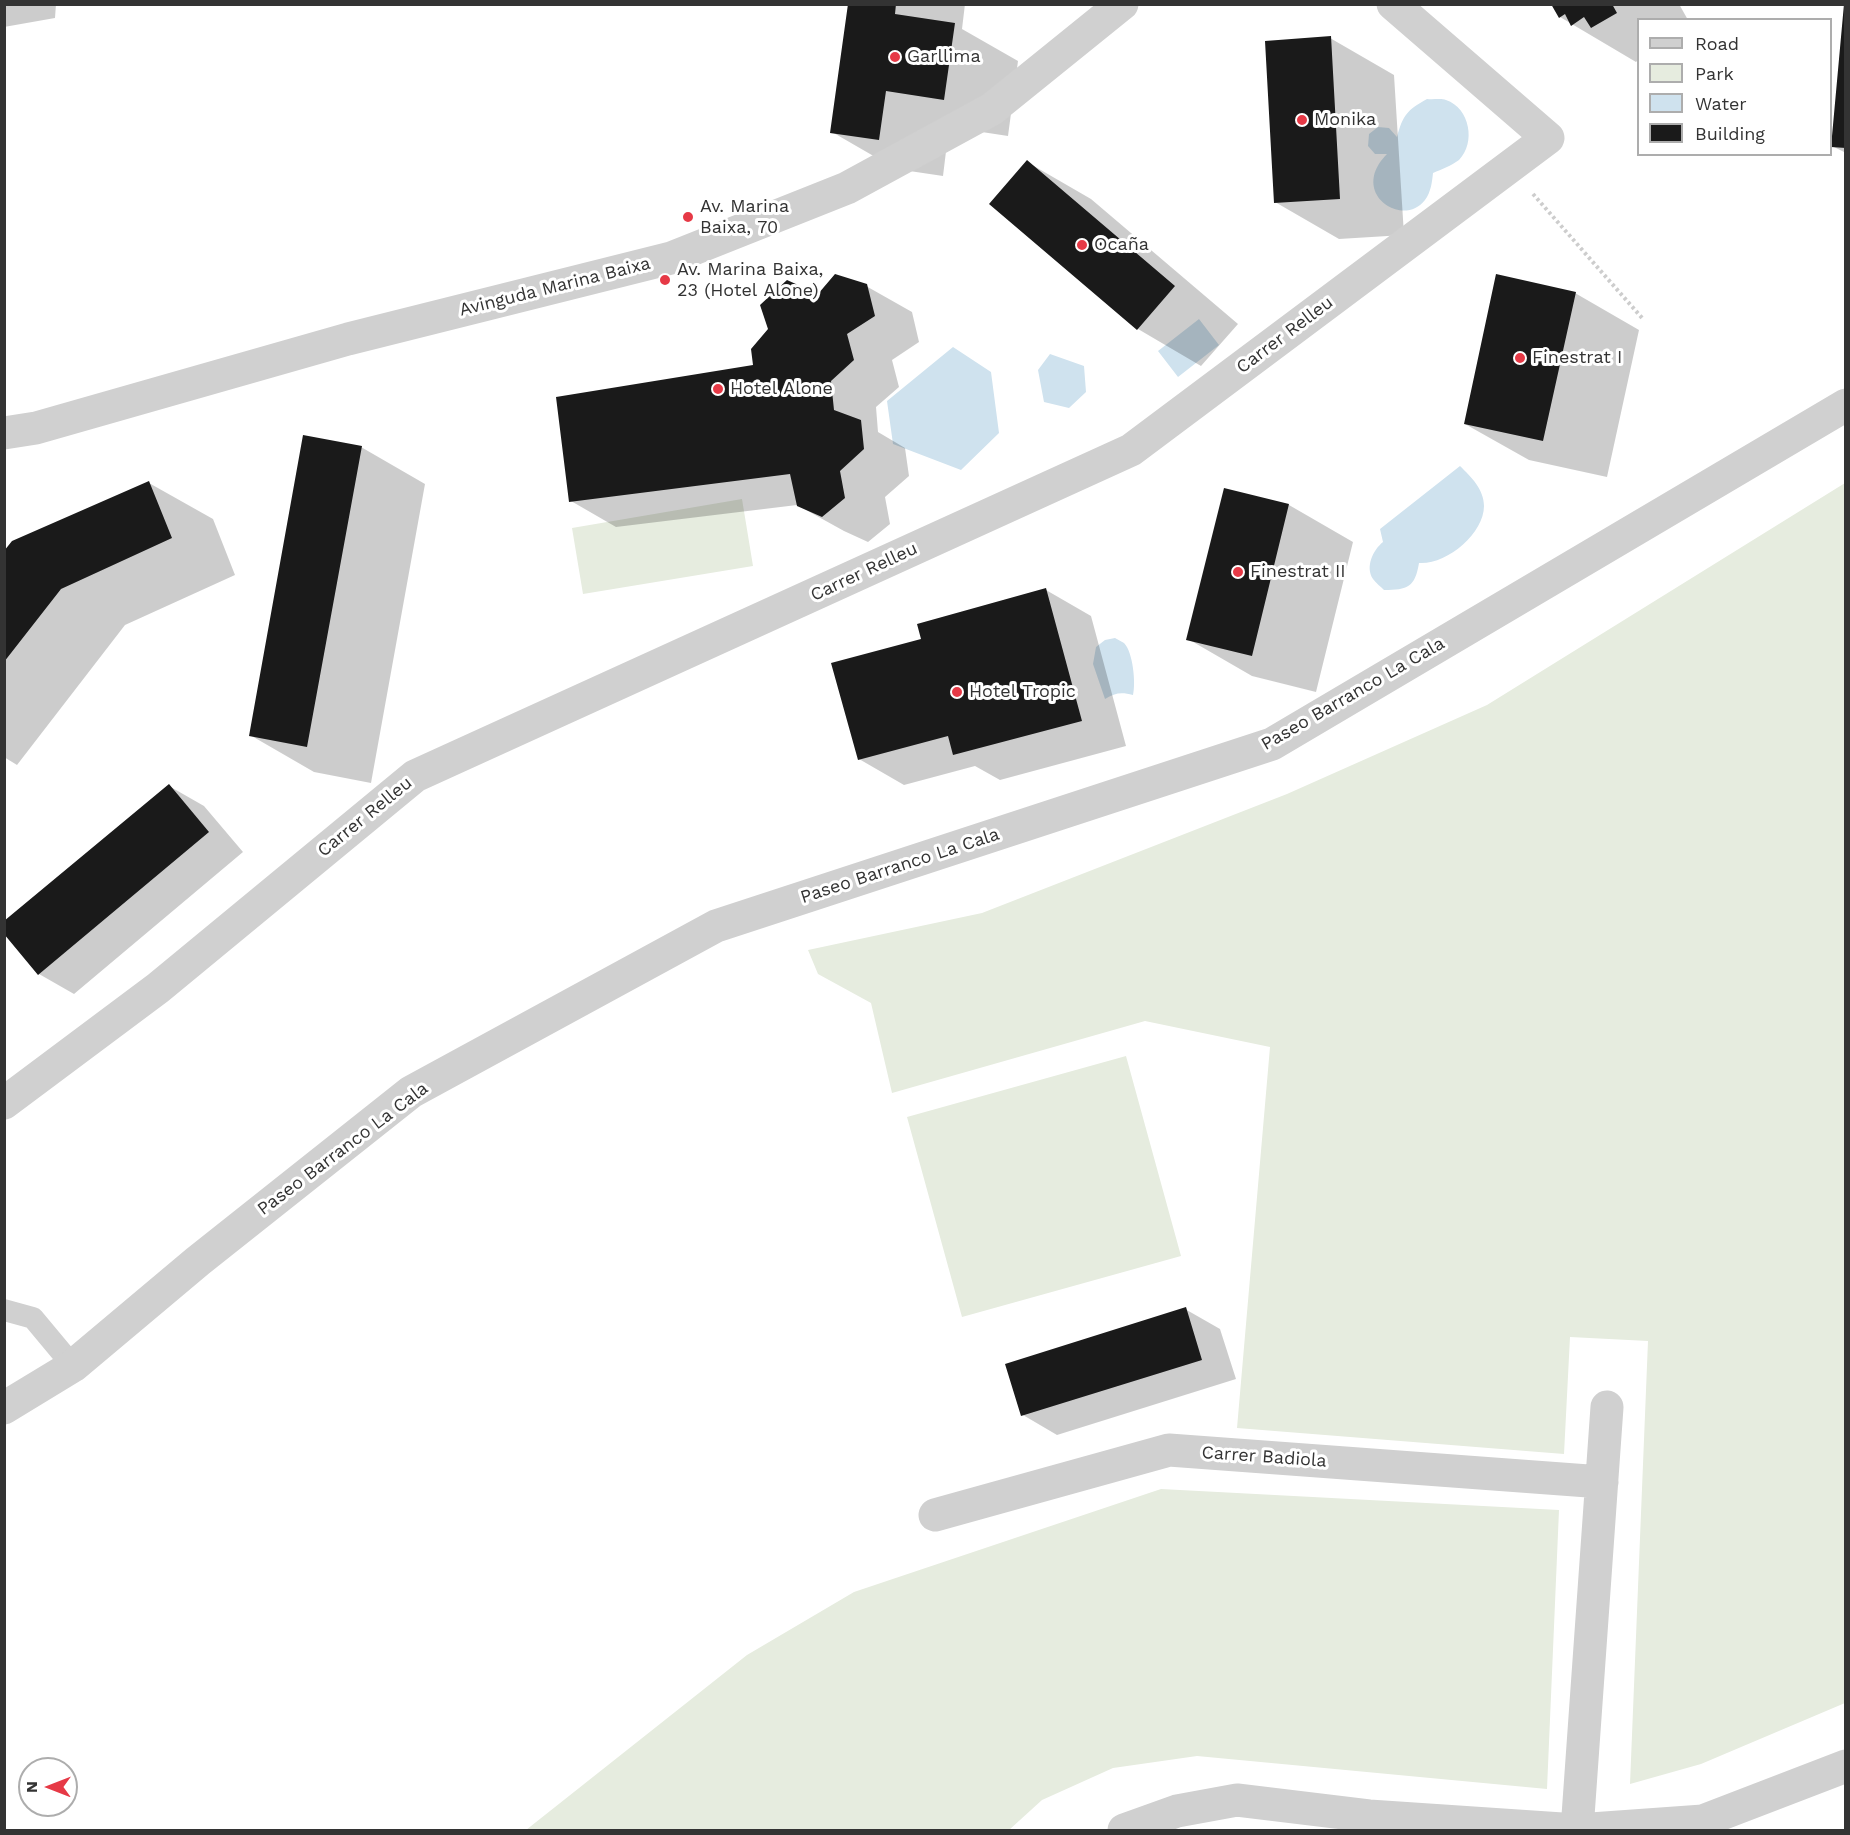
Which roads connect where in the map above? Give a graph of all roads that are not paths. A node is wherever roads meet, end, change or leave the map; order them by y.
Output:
1 (1122, 4) edge
2 (1393, 4) edge
3 (1845, 405) edge
4 (36, 428) junction
5 (4, 433) edge
6 (4, 452) edge
7 (4, 1103) edge
8 (4, 1310) edge
9 (74, 1366) junction
10 (1607, 1407) dead end
11 (4, 1408) edge
12 (1602, 1482) junction
13 (935, 1515) dead end
14 (1845, 1766) edge
15 (1124, 1830) edge
16 (1577, 1830) edge

1 - 4 street, Avinguda Marina Baixa
2 - 7 street, Carrer Relleu
3 - 9 street, Paseo Barranco La Cala
4 - 5 street, Avinguda Marina Baixa
4 - 6 street
8 - 9 lane
9 - 11 street, Paseo Barranco La Cala
10 - 12 street
12 - 13 street, Carrer Badiola
12 - 16 street
14 - 16 street
15 - 16 street

